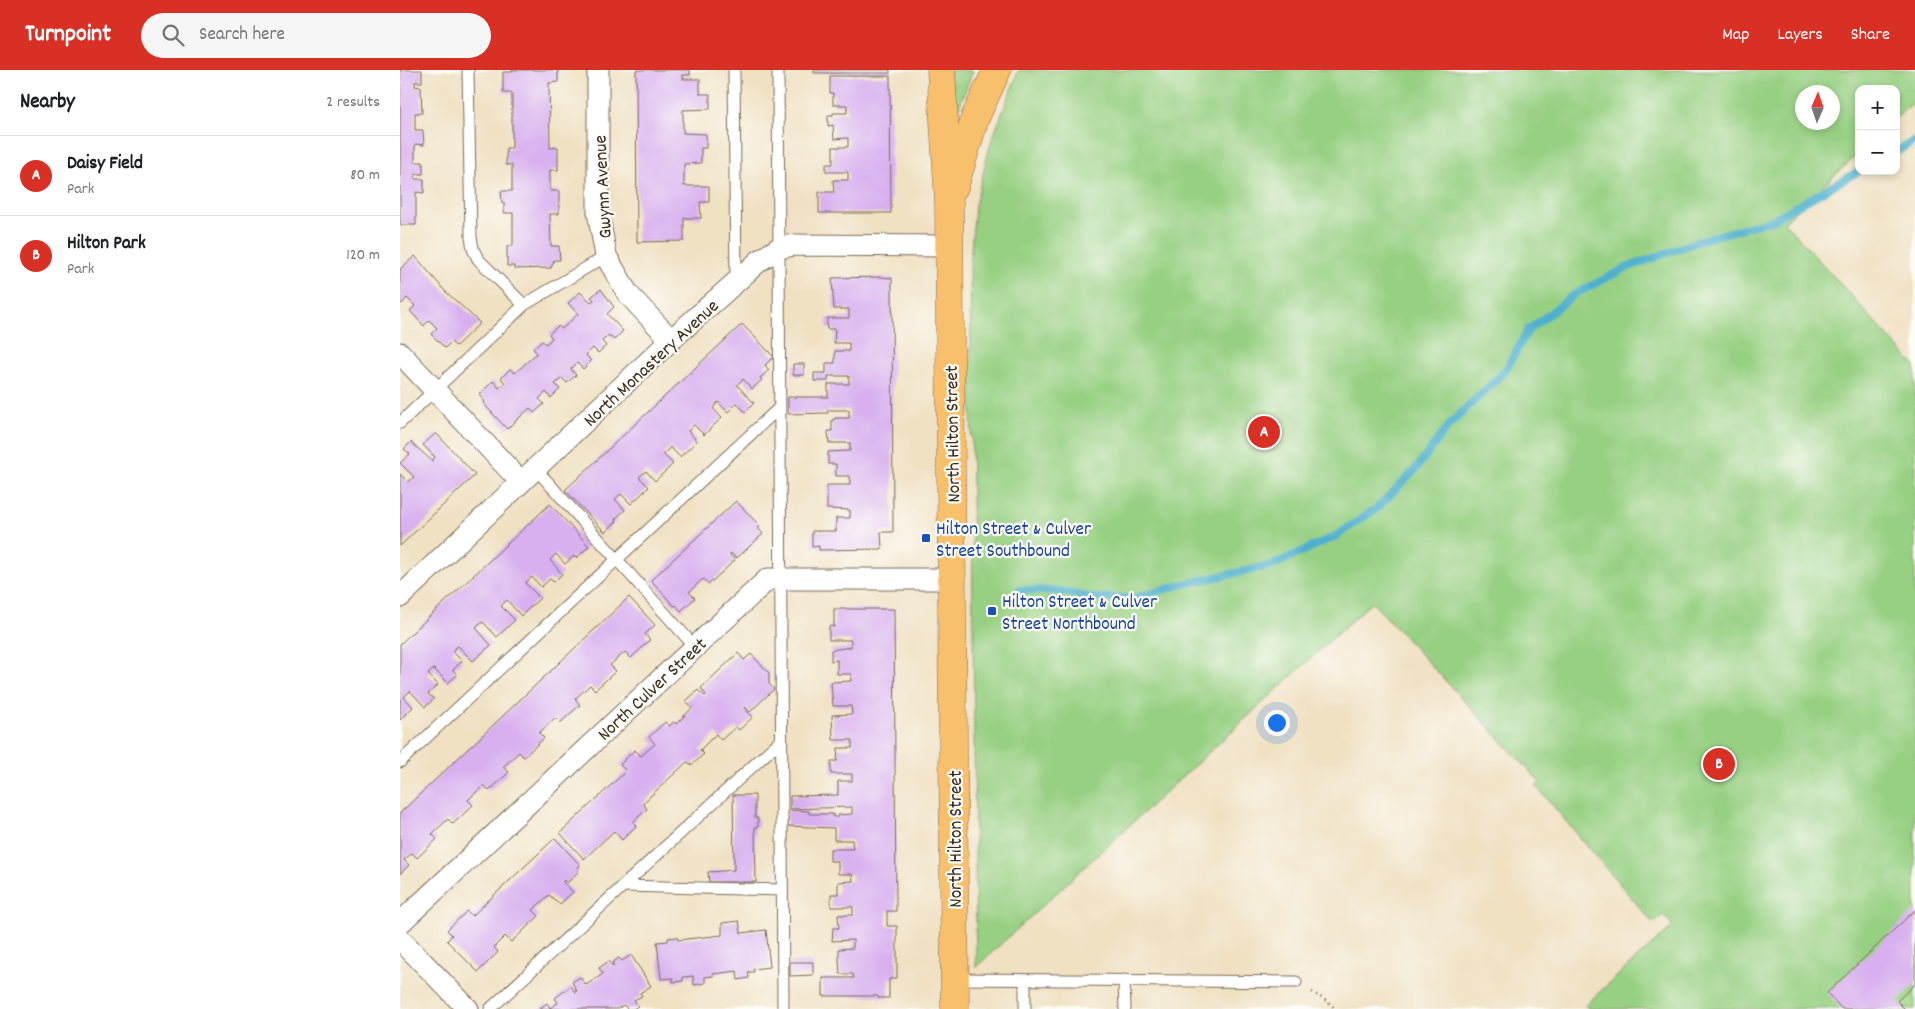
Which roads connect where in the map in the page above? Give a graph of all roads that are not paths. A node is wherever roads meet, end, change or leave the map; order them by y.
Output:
1 (468, 70) edge
2 (598, 70) edge
3 (734, 70) edge
4 (778, 70) edge
5 (941, 70) edge
6 (992, 78) edge
7 (949, 203) junction
8 (948, 246) junction
9 (779, 248) junction
10 (606, 256) junction
11 (736, 282) junction
12 (524, 305) junction
13 (671, 340) junction
14 (400, 354) edge
15 (435, 390) junction
16 (780, 407) junction
17 (400, 423) edge
18 (529, 476) junction
19 (617, 560) junction
20 (781, 579) junction
21 (953, 579) junction
22 (400, 597) edge
23 (695, 647) junction
24 (781, 740) junction
25 (400, 762) edge
26 (623, 886) junction
27 (782, 890) junction
28 (400, 923) edge
29 (400, 939) edge
30 (955, 979) junction
31 (1024, 980) junction
32 (1124, 980) junction
33 (1296, 982) dead end
34 (468, 1009) edge
35 (490, 1009) edge
36 (783, 1009) edge
37 (955, 1009) edge
38 (1025, 1009) edge
39 (1125, 1009) edge

1 - 12 lane
2 - 10 street, Gwynn Avenue
3 - 11 lane
4 - 9 lane
5 - 7 main road, North Hilton Street
6 - 7 main road
7 - 8 main road, North Hilton Street
8 - 9 street, North Monastery Avenue
8 - 21 main road, North Hilton Street
9 - 11 street, North Monastery Avenue
9 - 16 lane
10 - 12 lane
10 - 13 street, Gwynn Avenue
11 - 13 street, North Monastery Avenue
12 - 15 lane
13 - 18 street, North Monastery Avenue
14 - 15 street
15 - 17 lane
15 - 18 street
16 - 19 lane
16 - 20 lane
18 - 19 lane
18 - 22 street, North Monastery Avenue
19 - 23 lane
19 - 25 lane
20 - 21 street, North Culver Street
20 - 23 street, North Culver Street
20 - 24 lane
21 - 30 main road, North Hilton Street
23 - 28 street, North Culver Street
24 - 26 lane
24 - 27 lane
26 - 27 lane
26 - 35 lane
27 - 36 lane
29 - 34 street
30 - 31 lane
30 - 37 main road, North Hilton Street
31 - 32 lane
31 - 38 lane
32 - 33 lane
32 - 39 lane

